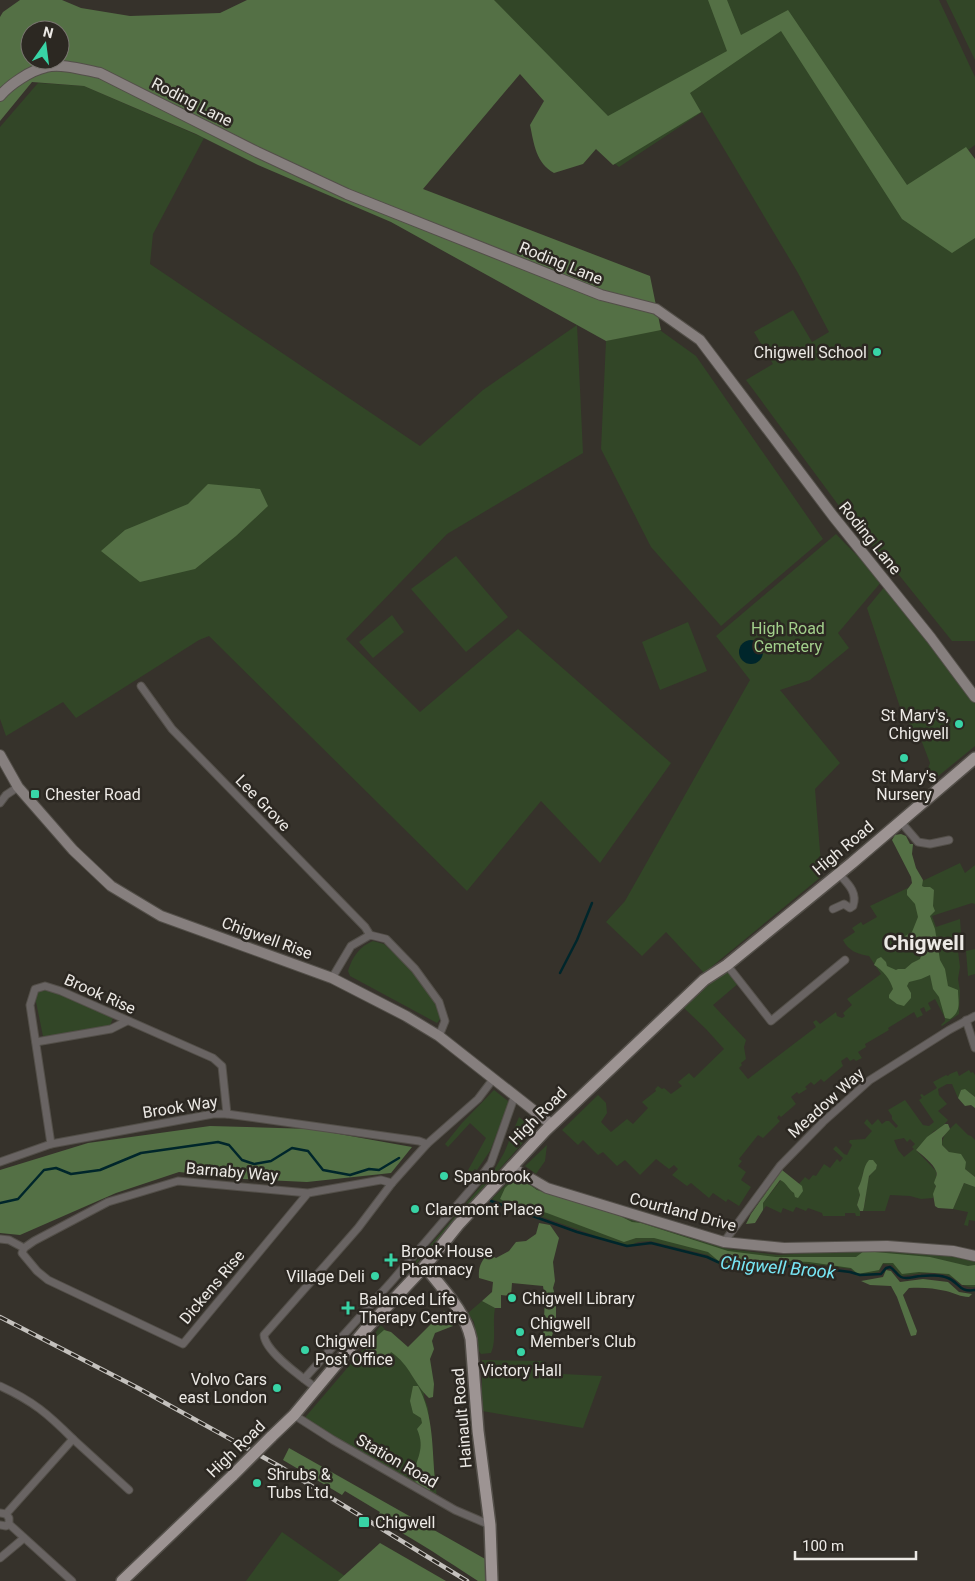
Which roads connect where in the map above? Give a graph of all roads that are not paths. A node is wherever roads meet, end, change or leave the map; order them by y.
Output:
1 (0, 96) edge
2 (141, 686) dead end
3 (975, 697) edge
4 (0, 754) edge
5 (975, 758) edge
6 (18, 787) junction
7 (0, 802) edge
8 (900, 821) junction
9 (949, 840) dead end
10 (839, 874) junction
11 (833, 909) dead end
12 (370, 935) junction
13 (845, 960) dead end
14 (726, 966) junction
15 (332, 978) junction
16 (975, 1016) edge
17 (966, 1020) junction
18 (127, 1021) junction
19 (439, 1036) junction
20 (36, 1042) junction
21 (975, 1048) edge
22 (494, 1078) junction
23 (515, 1094) junction
24 (227, 1114) junction
25 (552, 1124) junction
26 (52, 1144) junction
27 (427, 1144) junction
28 (0, 1162) edge
29 (511, 1167) junction
30 (392, 1183) junction
31 (308, 1193) junction
32 (0, 1240) edge
33 (724, 1242) junction
34 (23, 1250) junction
35 (975, 1256) edge
36 (425, 1266) junction
37 (392, 1281) junction
38 (403, 1289) junction
39 (304, 1379) junction
40 (0, 1386) edge
41 (316, 1388) junction
42 (294, 1415) junction
43 (74, 1439) junction
44 (129, 1490) dead end
45 (3, 1513) edge
46 (9, 1524) junction
47 (0, 1525) edge
48 (490, 1525) junction
49 (24, 1538) junction
50 (0, 1558) edge
51 (72, 1581) edge
52 (122, 1581) edge
53 (492, 1581) edge

1 - 3 street, Roding Lane
2 - 12 street, Lee Grove
4 - 6 street, Chigwell Rise
5 - 8 main road, High Road
6 - 7 street
6 - 15 street, Chigwell Rise
8 - 9 street
8 - 10 main road, High Road
10 - 11 street
10 - 14 main road, High Road
12 - 15 street
12 - 19 street, Lee Grove
13 - 14 street
14 - 25 main road, High Road
15 - 19 street, Chigwell Rise
16 - 17 street, Meadow Way
17 - 21 street
17 - 33 street, Meadow Way
18 - 20 street
18 - 20 street, Brook Rise
18 - 24 street, Brook Rise
19 - 22 street, Chigwell Rise
20 - 26 street, Brook Rise
22 - 23 street, Chigwell Rise
22 - 27 street
23 - 25 street, Chigwell Rise
23 - 37 street
24 - 26 street, Brook Way
24 - 27 street, Brook Way
25 - 29 main road, High Road
26 - 28 street, Brook Way
27 - 30 street
29 - 33 street, Courtland Drive
29 - 36 main road, High Road
30 - 31 street
30 - 39 street
31 - 34 street, Barnaby Way
31 - 34 street, Dickens Rise
32 - 34 street
33 - 35 street, Courtland Drive
36 - 38 main road, High Road
36 - 48 main road, Hainault Road
37 - 38 street
37 - 39 street
38 - 41 main road, High Road
39 - 41 street
40 - 43 street
41 - 42 main road, High Road
42 - 48 street, Station Road
42 - 52 main road, High Road, bridge
43 - 44 street
43 - 45 street
45 - 46 street
46 - 47 street
46 - 49 street
48 - 53 main road, Hainault Road
49 - 50 street
49 - 51 street

